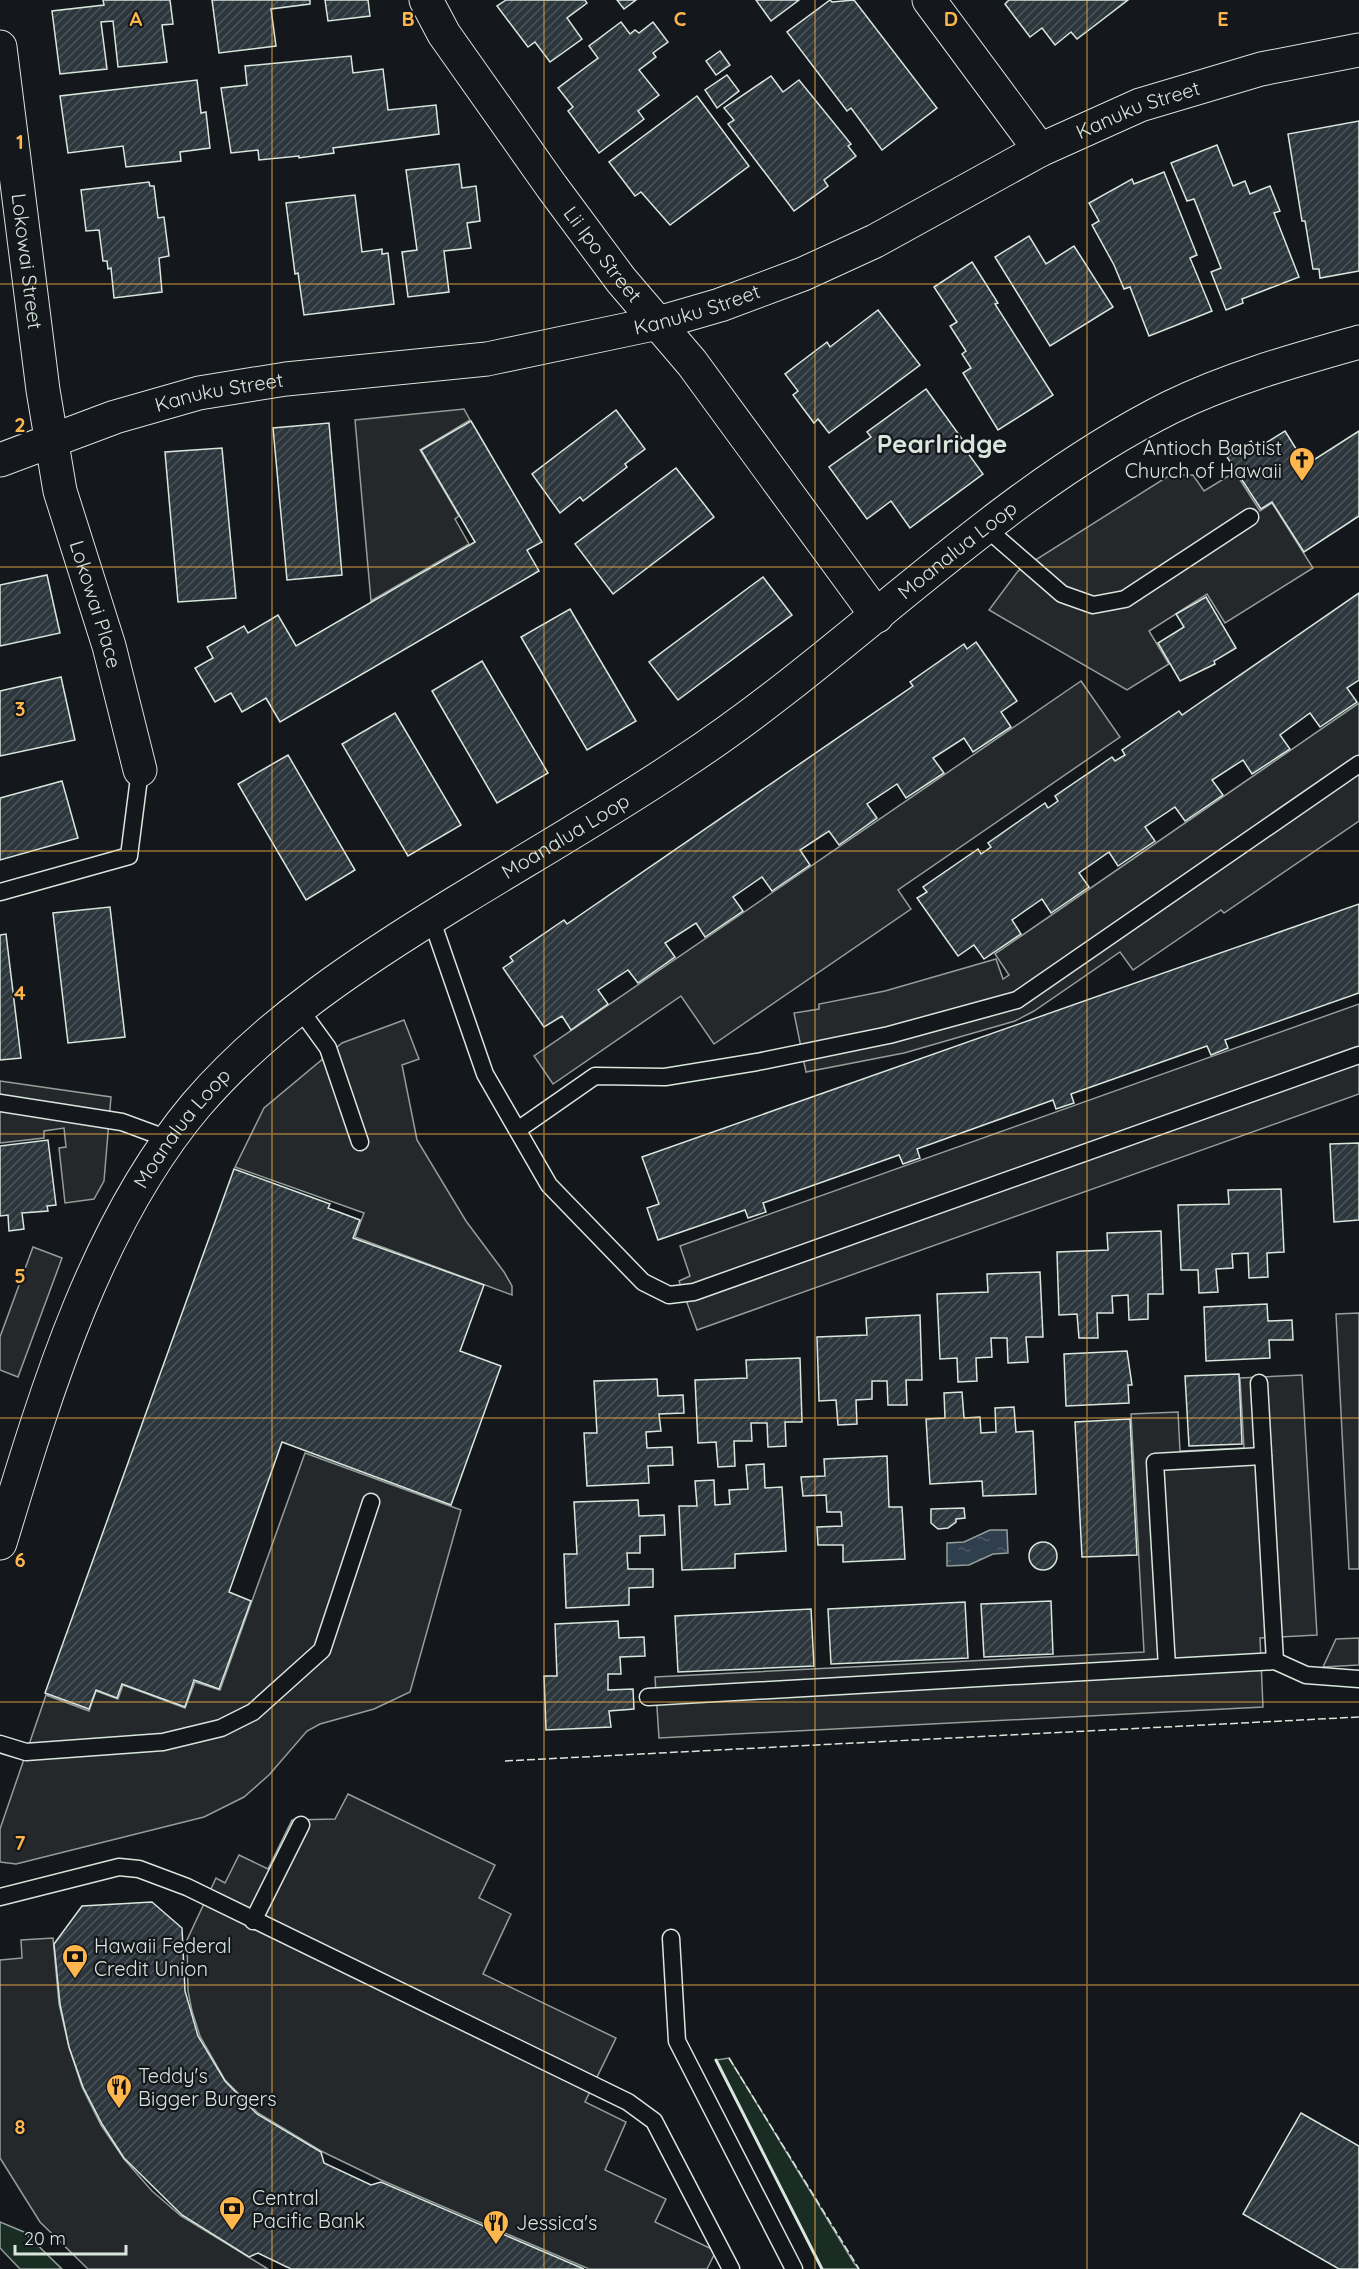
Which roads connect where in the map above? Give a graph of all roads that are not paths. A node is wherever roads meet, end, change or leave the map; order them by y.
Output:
1 (426, 0) edge
2 (929, 0) edge
3 (0, 47) edge
4 (1359, 50) edge
5 (1040, 150) junction
6 (658, 323) junction
7 (1359, 342) edge
8 (51, 441) junction
9 (0, 460) edge
10 (1250, 517) dead end
11 (986, 528) junction
12 (877, 616) junction
13 (1359, 764) edge
14 (140, 770) joint
15 (0, 892) edge
16 (431, 918) junction
17 (299, 1008) junction
18 (1359, 1055) edge
19 (0, 1103) edge
20 (519, 1129) junction
21 (171, 1140) junction
22 (360, 1142) dead end
23 (1259, 1383) dead end
24 (1263, 1456) junction
25 (371, 1502) dead end
26 (0, 1542) edge
27 (1275, 1660) junction
28 (1167, 1666) junction
29 (1359, 1679) edge
30 (648, 1697) dead end
31 (0, 1744) edge
32 (301, 1825) dead end
33 (0, 1897) edge
34 (253, 1922) junction
35 (671, 1938) dead end
36 (731, 2269) edge
37 (794, 2269) edge

1 - 6 street, Lii Ipo Street
2 - 5 street
3 - 8 street, Lokowai Street
4 - 5 street, Kanuku Street
5 - 6 street, Kanuku Street
6 - 8 street, Kanuku Street
6 - 12 street, Lii Ipo Street
7 - 11 street, Moanalua Loop
8 - 9 street, Kanuku Street
8 - 14 street, Lokowai Place
10 - 11 lane
11 - 12 street, Moanalua Loop
12 - 16 street, Moanalua Loop
13 - 20 lane
14 - 15 lane
16 - 17 street, Moanalua Loop
16 - 20 lane
17 - 21 street, Moanalua Loop
17 - 22 lane
18 - 20 lane
19 - 21 lane
21 - 26 street, Moanalua Loop
23 - 24 lane
24 - 27 lane
24 - 28 lane
25 - 31 lane
27 - 28 lane
27 - 29 lane
28 - 30 lane
32 - 34 lane
33 - 34 lane
34 - 36 lane
35 - 37 lane

